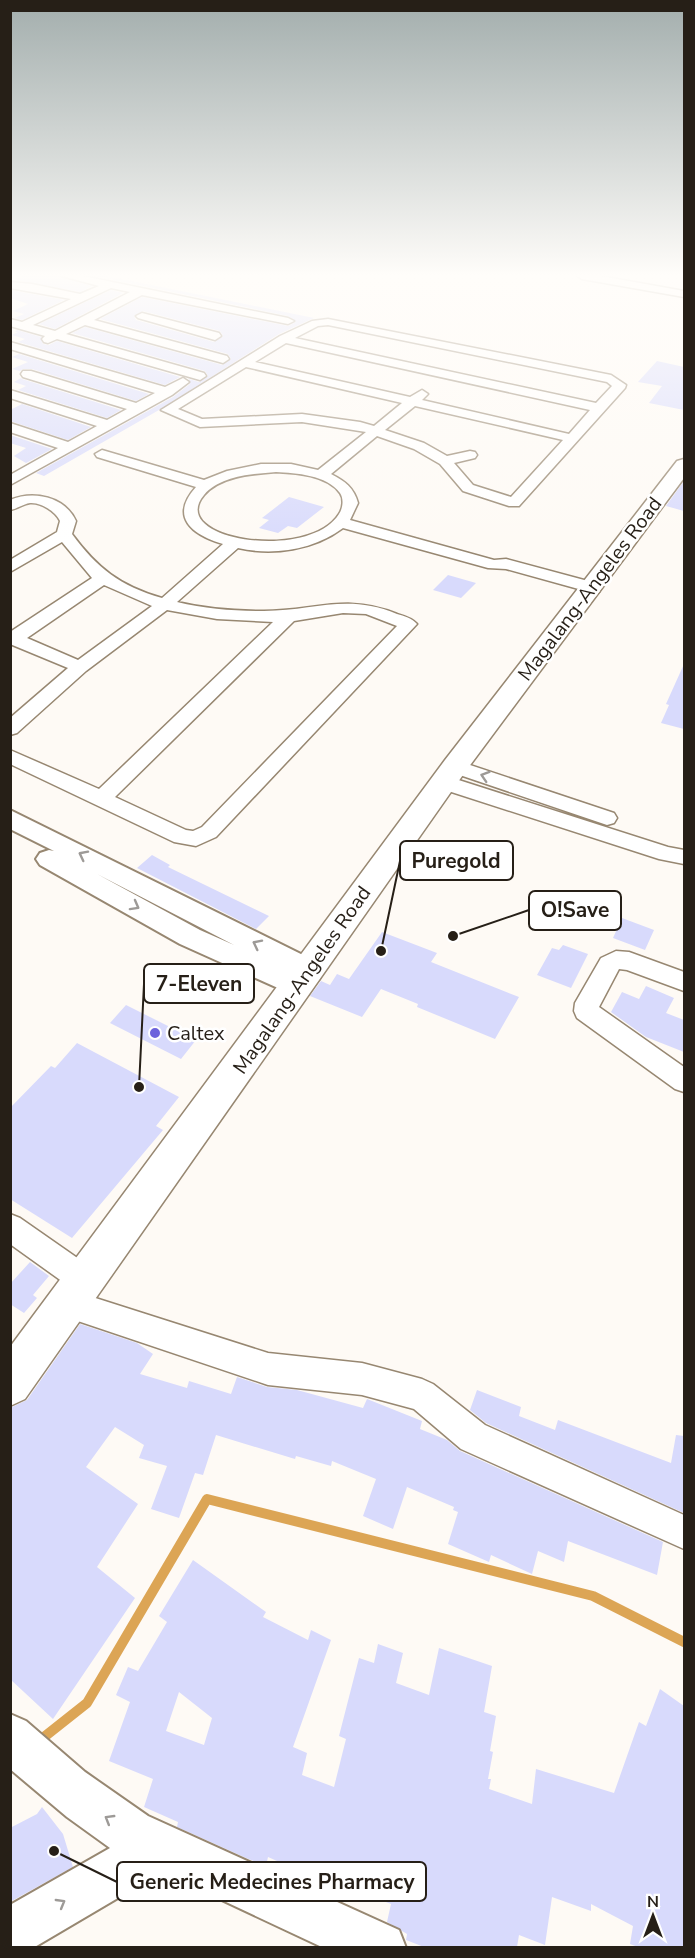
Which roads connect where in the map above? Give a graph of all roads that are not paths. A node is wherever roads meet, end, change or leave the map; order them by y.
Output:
1 (40, 367) edge
2 (84, 367) edge
3 (171, 367) edge
4 (210, 367) edge
5 (237, 367) edge
6 (263, 367) edge
7 (415, 367) edge
8 (454, 367) edge
9 (549, 367) edge
10 (445, 374) junction
11 (198, 375) junction
12 (166, 392) junction
13 (10, 394) edge
14 (412, 401) junction
15 (138, 408) junction
16 (599, 408) junction
17 (108, 425) junction
18 (10, 427) edge
19 (378, 431) junction
20 (570, 438) junction
21 (69, 447) junction
22 (102, 454) dead end
23 (470, 455) dead end
24 (445, 461) junction
25 (10, 465) edge
26 (684, 465) edge
27 (27, 471) junction
28 (321, 475) junction
29 (10, 481) edge
30 (205, 485) junction
31 (10, 506) edge
32 (342, 523) junction
33 (64, 534) junction
34 (234, 543) junction
35 (10, 567) edge
36 (103, 578) junction
37 (588, 594) junction
38 (165, 604) junction
39 (289, 616) junction
40 (12, 638) edge
41 (80, 667) junction
42 (10, 729) edge
43 (10, 756) edge
44 (449, 774) junction
45 (101, 799) junction
46 (10, 818) edge
47 (611, 827) junction
48 (10, 837) edge
49 (684, 847) edge
50 (684, 857) edge
51 (303, 979) junction
52 (684, 982) edge
53 (684, 1081) edge
54 (10, 1227) edge
55 (77, 1292) junction
56 (10, 1384) edge
57 (684, 1532) edge
58 (10, 1737) edge
59 (158, 1847) junction
60 (10, 1933) edge
61 (381, 1947) edge

1 - 15 street
2 - 12 street
3 - 11 street
4 - 11 street
5 - 19 street
6 - 14 street
7 - 10 street
8 - 10 street
9 - 16 street
10 - 14 street
10 - 16 street
11 - 12 street
12 - 15 street
13 - 17 street
14 - 19 street
14 - 20 street
15 - 17 street
16 - 20 street
17 - 21 street
18 - 21 street
19 - 24 street
19 - 28 street
20 - 24 street
21 - 27 street
22 - 30 street
23 - 24 street
25 - 27 street
26 - 37 main road, Magalang-Angeles Road
27 - 29 street
28 - 30 street
28 - 32 street
30 - 34 street
31 - 33 street
32 - 34 street
32 - 37 street
33 - 35 street
33 - 36 street
34 - 38 street
36 - 38 street
36 - 40 street
37 - 44 main road, Magalang-Angeles Road
38 - 39 street
38 - 41 street
39 - 45 street
39 - 45 street
40 - 41 street
41 - 42 street
43 - 45 street
44 - 47 street
44 - 51 main road, Magalang-Angeles Road
51 -> 46 street
47 - 49 street
47 - 50 street
48 -> 51 street
51 - 55 main road, Magalang-Angeles Road
52 - 53 street
54 - 55 street
55 - 56 main road, Magalang-Angeles Road
55 - 57 street
59 -> 58 street
60 -> 59 street
59 - 61 street

